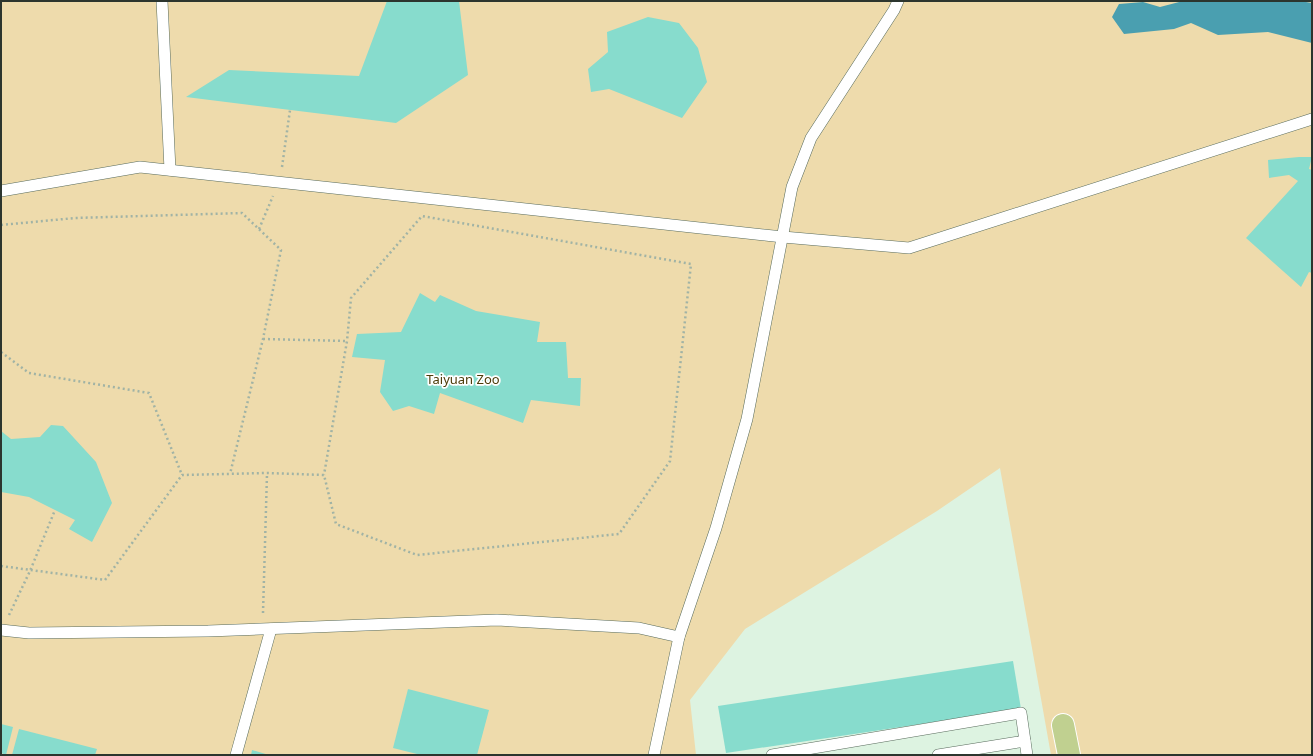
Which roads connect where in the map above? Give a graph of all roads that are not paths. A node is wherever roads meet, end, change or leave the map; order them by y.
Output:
1 (162, 1) edge
2 (898, 1) edge
3 (1312, 119) edge
4 (170, 170) junction
5 (1, 192) edge
6 (783, 237) junction
7 (267, 629) junction
8 (2, 630) edge
9 (679, 638) junction
10 (1063, 725) dead end
11 (1025, 741) junction
12 (236, 755) edge
13 (654, 755) edge
14 (772, 755) edge
15 (938, 755) edge
16 (1027, 755) edge
17 (1069, 755) edge

1 - 4 lane
2 - 6 lane
3 - 6 lane
4 - 5 lane
4 - 6 lane
6 - 9 lane
7 - 8 lane
7 - 9 lane
7 - 12 lane
9 - 13 lane
10 - 17 highway
11 - 14 lane
11 - 15 lane
11 - 16 lane

